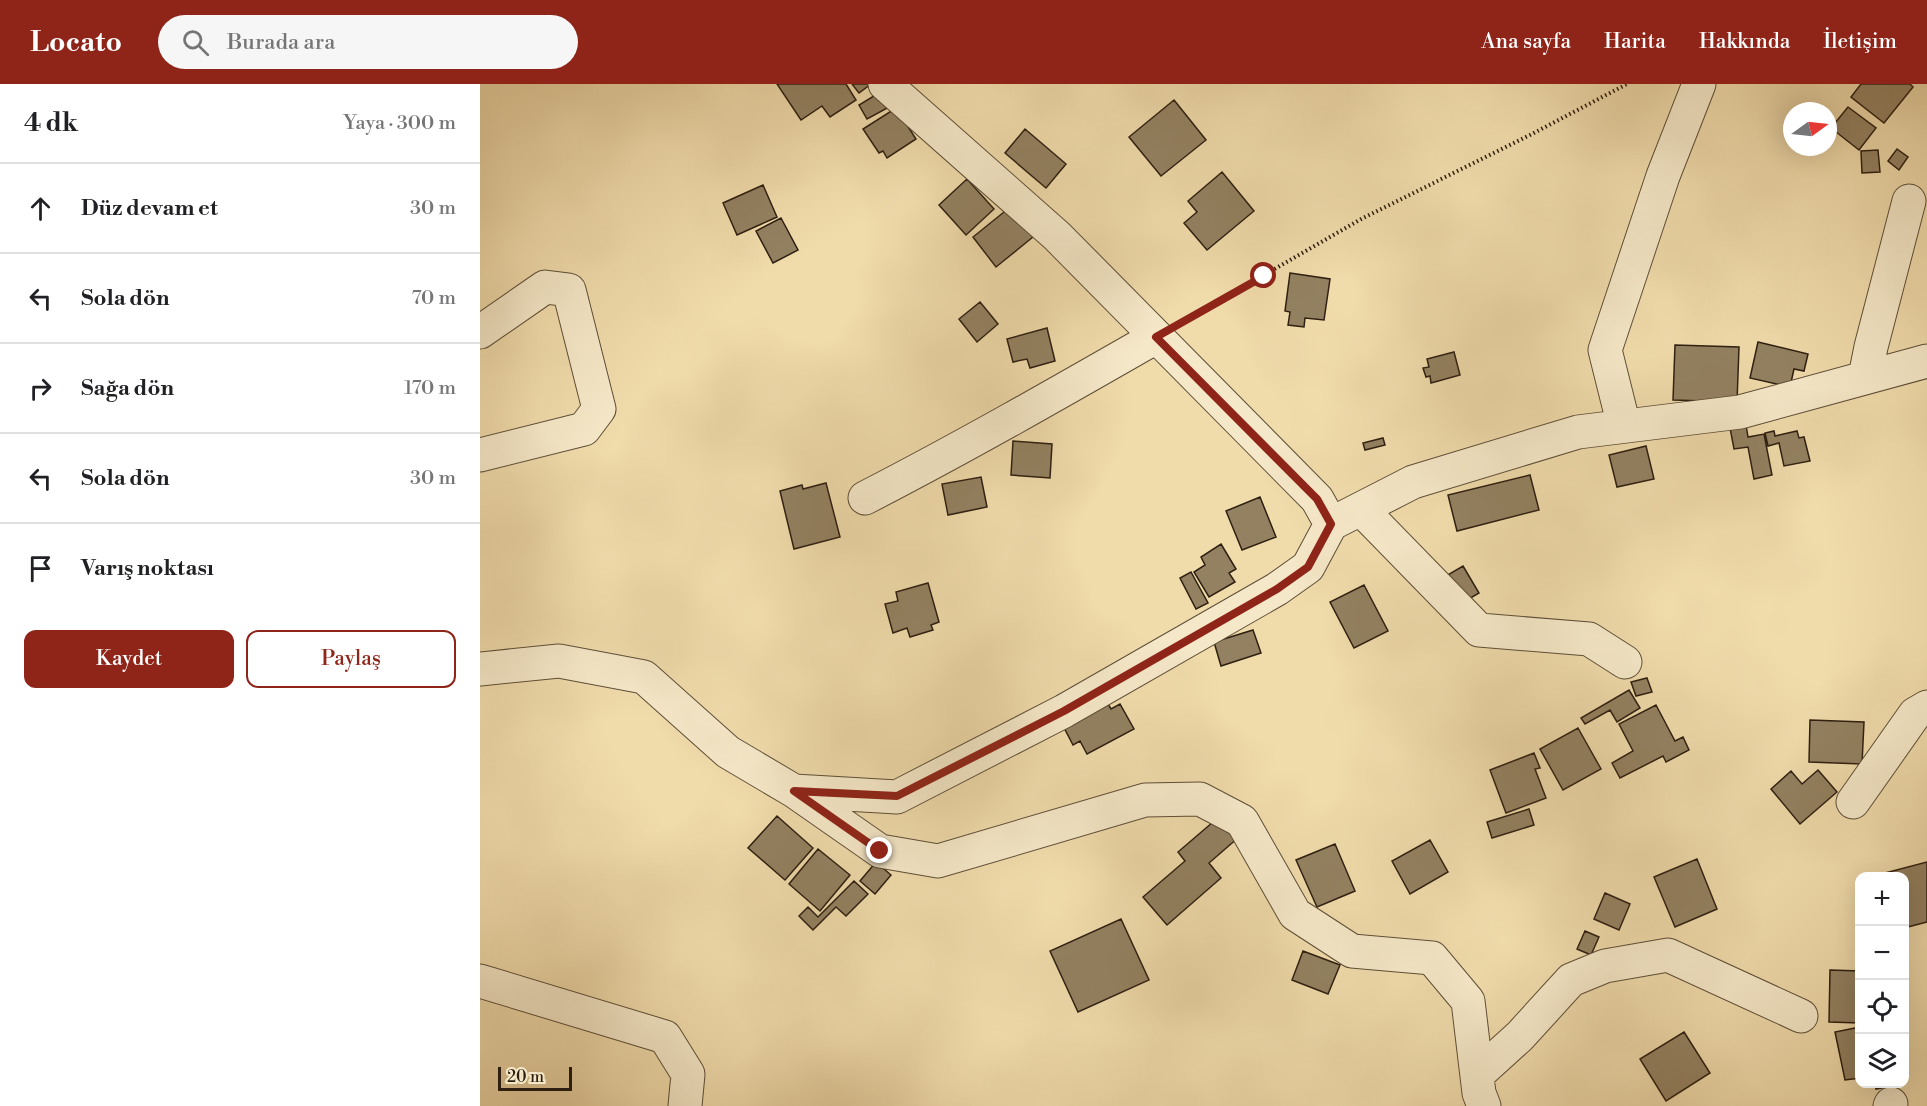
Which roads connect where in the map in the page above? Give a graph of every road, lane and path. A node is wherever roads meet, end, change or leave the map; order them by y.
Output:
1 (885, 84) edge
2 (1627, 84) edge
3 (1700, 84) edge
4 (1909, 201) dead end
5 (480, 332) edge
6 (1156, 337) junction
7 (1927, 361) edge
8 (1865, 377) junction
9 (1624, 426) junction
10 (480, 455) edge
11 (865, 498) dead end
12 (1361, 509) junction
13 (1331, 524) junction
14 (1625, 662) dead end
15 (480, 669) edge
16 (1927, 707) edge
17 (794, 791) junction
18 (1853, 802) dead end
19 (480, 981) edge
20 (1802, 1016) dead end
21 (1477, 1075) junction
22 (685, 1106) edge
23 (1484, 1106) edge

1 - 6 street
2 - 6 path
3 - 9 street
4 - 8 street
5 - 10 street
6 - 11 street
6 - 13 street
7 - 8 street
8 - 9 street
9 - 12 street
12 - 13 street
12 - 14 street
13 - 17 street
15 - 17 street
16 - 18 street
17 - 21 street
19 - 22 street
20 - 21 street
21 - 23 street

